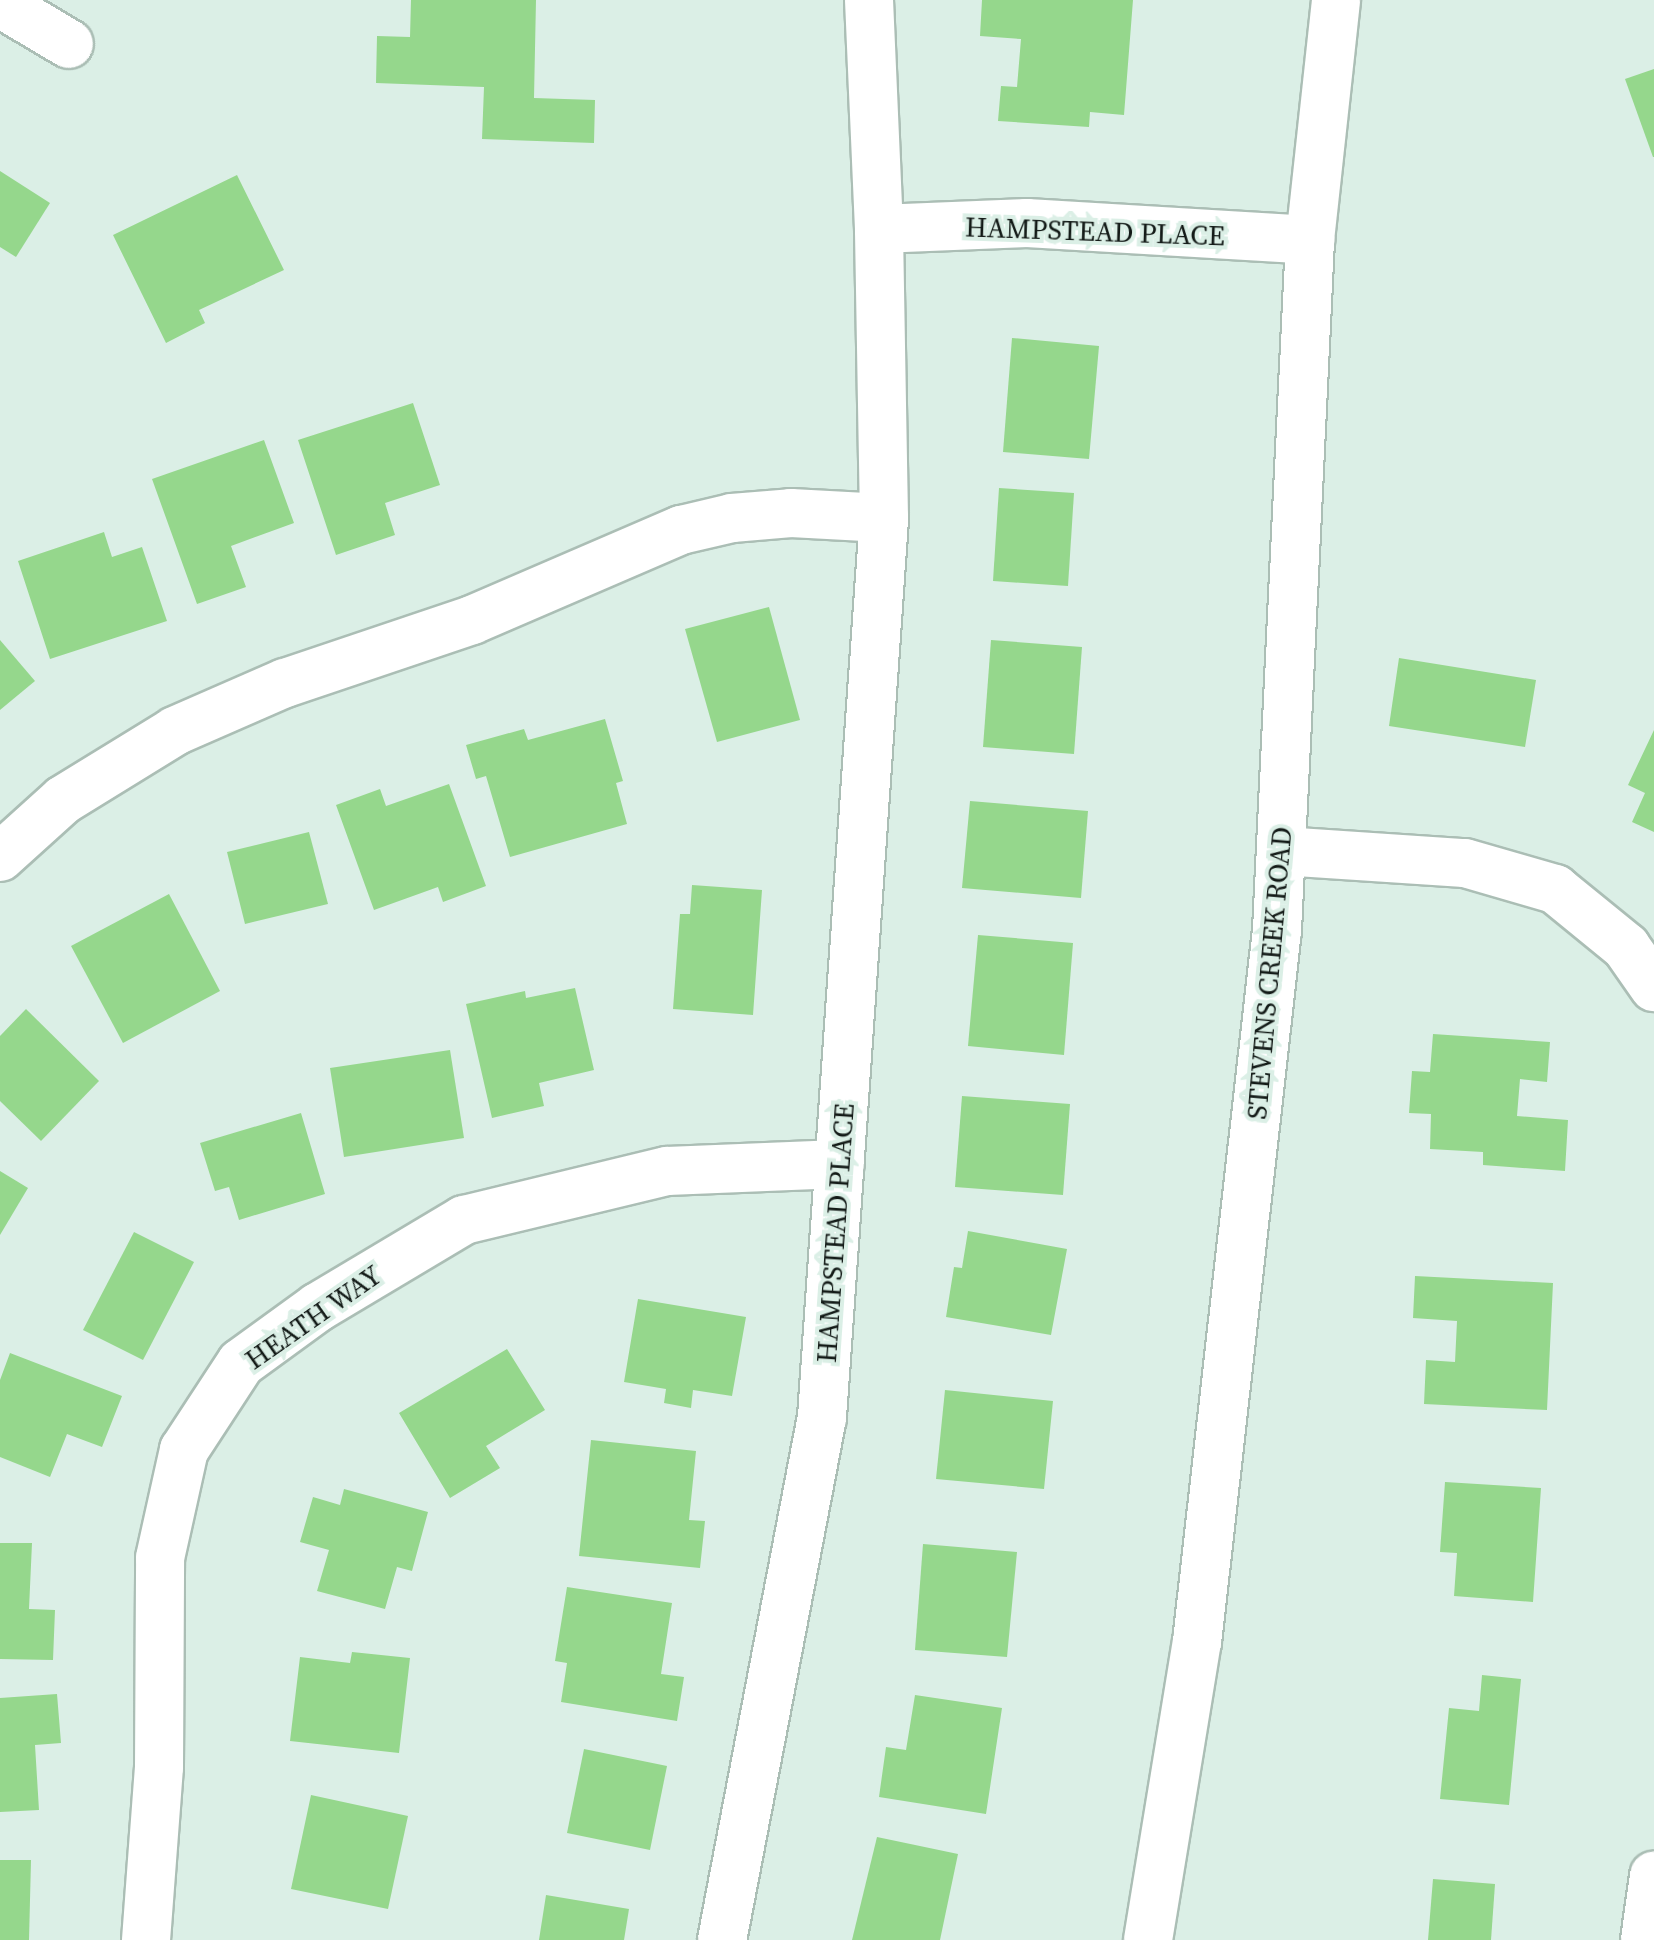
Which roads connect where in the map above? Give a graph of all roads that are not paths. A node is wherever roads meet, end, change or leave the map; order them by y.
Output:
1 (868, 0) edge
2 (1336, 0) edge
3 (0, 3) edge
4 (69, 44) dead end
5 (879, 229) junction
6 (1310, 240) junction
7 (884, 518) junction
8 (1282, 851) junction
9 (0, 857) edge
10 (1654, 987) edge
11 (840, 1164) junction
12 (1654, 1876) edge
13 (146, 1940) edge
14 (722, 1940) edge
15 (1148, 1940) edge
16 (1645, 1940) edge

1 - 5 street, HAMPSTEAD PLACE
2 - 6 street, STEVENS CREEK ROAD
3 - 4 street
5 - 6 street, HAMPSTEAD PLACE
5 - 7 street, HAMPSTEAD PLACE
6 - 8 street, STEVENS CREEK ROAD
7 - 9 street
7 - 11 street, HAMPSTEAD PLACE
8 - 10 street
8 - 15 street, STEVENS CREEK ROAD
11 - 13 street, HEATH WAY
11 - 14 street, HAMPSTEAD PLACE
12 - 16 street

